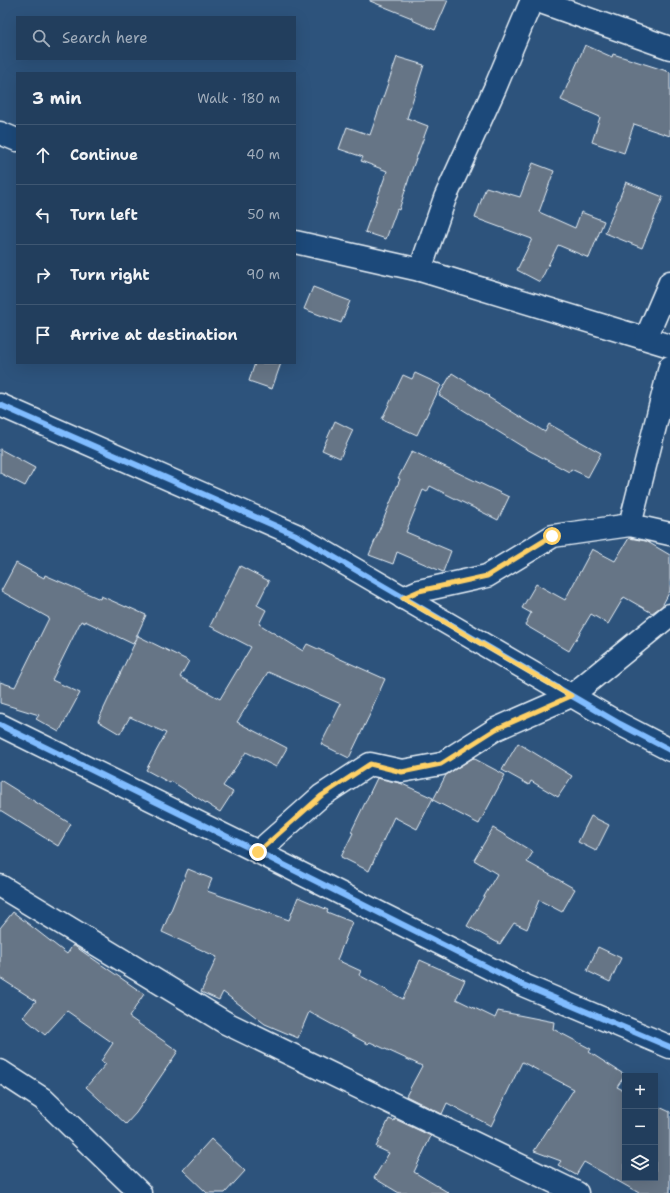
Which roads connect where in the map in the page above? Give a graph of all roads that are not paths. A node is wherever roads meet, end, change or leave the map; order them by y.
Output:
1 (534, 0) edge
2 (670, 48) edge
3 (0, 133) edge
4 (16, 140) edge
5 (296, 242) edge
6 (420, 270) junction
7 (670, 282) edge
8 (646, 338) junction
9 (670, 346) edge
10 (670, 367) edge
11 (0, 405) edge
12 (630, 525) junction
13 (670, 534) edge
14 (403, 598) junction
15 (670, 615) edge
16 (571, 696) junction
17 (0, 725) edge
18 (670, 750) edge
19 (258, 852) junction
20 (0, 886) edge
21 (670, 1047) edge
22 (0, 1071) edge
23 (119, 1185) edge
24 (140, 1193) edge
25 (577, 1193) edge

1 - 2 street
1 - 6 street
3 - 4 street
5 - 6 street
6 - 8 street
7 - 8 street
8 - 9 street
10 - 12 street
11 - 14 street
12 - 13 street
12 - 14 street
14 - 16 street
15 - 16 street
16 - 18 street
16 - 19 street
17 - 19 street
19 - 21 street
20 - 25 street
22 - 23 street
23 - 24 street

